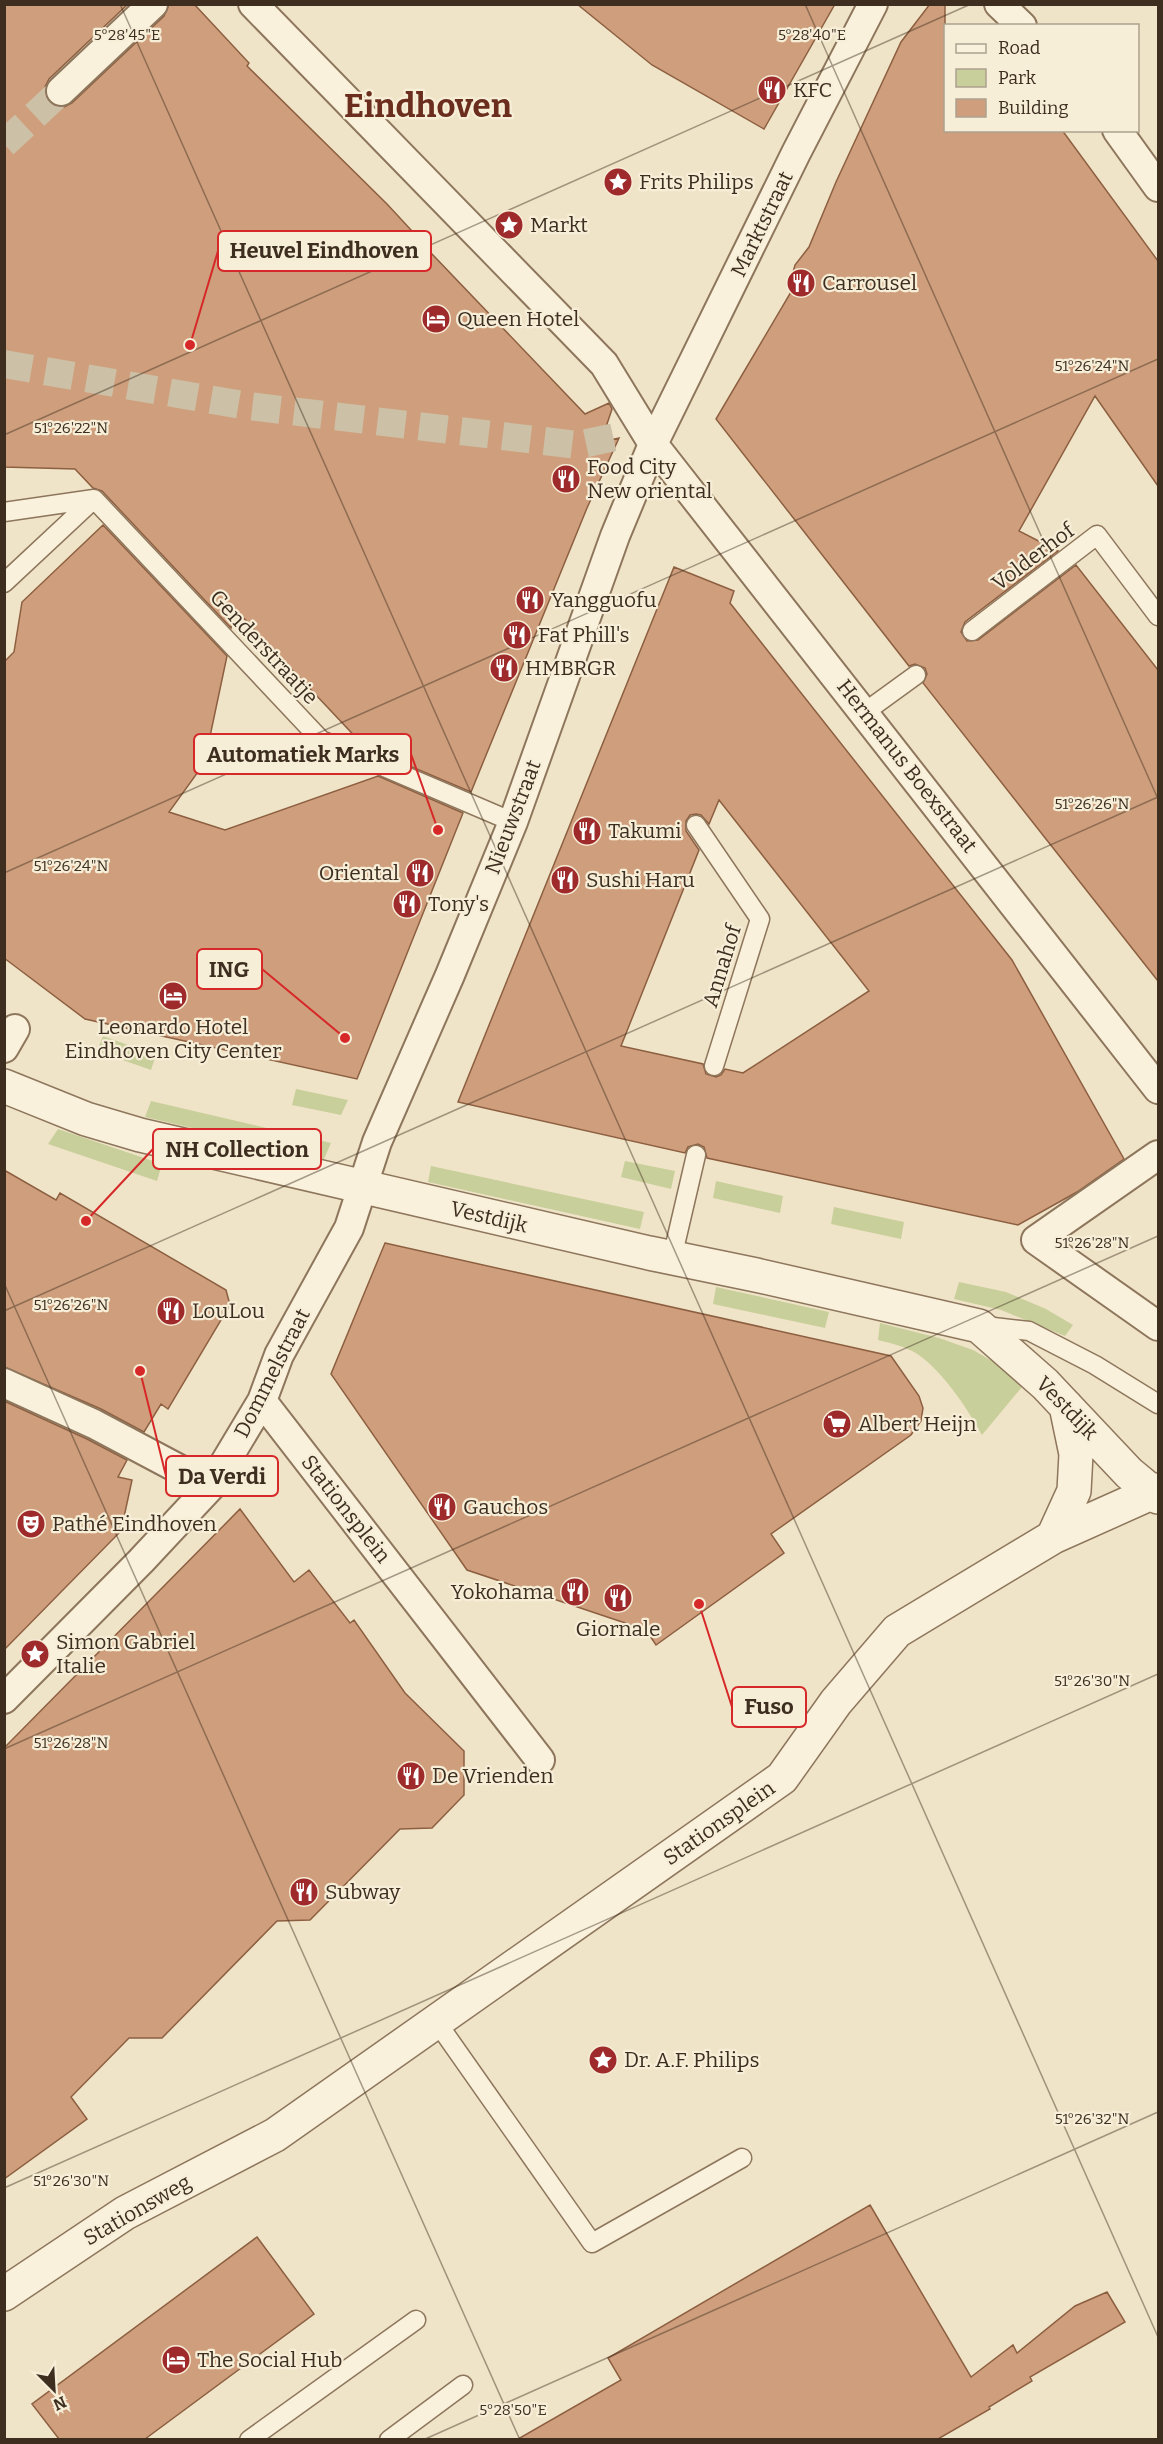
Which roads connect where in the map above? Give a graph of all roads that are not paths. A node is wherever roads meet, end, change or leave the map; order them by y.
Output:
1 (153, 4) edge
2 (254, 4) edge
3 (873, 4) edge
4 (999, 4) edge
5 (1020, 24) edge
6 (61, 91) tunnel mouth
7 (1118, 132) edge
8 (1158, 187) edge
9 (624, 435) tunnel mouth
10 (653, 444) junction
11 (94, 499) junction
12 (4, 512) edge
13 (4, 583) edge
14 (1158, 616) edge
15 (972, 631) dead end
16 (916, 675) dead end
17 (865, 712) junction
18 (513, 822) junction
19 (696, 825) dead end
20 (714, 1066) dead end
21 (4, 1086) edge
22 (1158, 1089) edge
23 (696, 1155) dead end
24 (1158, 1155) edge
25 (363, 1186) junction
26 (672, 1258) junction
27 (979, 1326) junction
28 (1158, 1326) edge
29 (4, 1383) edge
30 (262, 1401) junction
31 (1065, 1404) junction
32 (1158, 1404) edge
33 (211, 1486) junction
34 (1156, 1493) edge
35 (1053, 1537) junction
36 (4, 1699) edge
37 (540, 1760) dead end
38 (436, 2021) junction
39 (275, 2135) joint
40 (742, 2158) dead end
41 (4, 2294) edge
42 (416, 2320) dead end
43 (463, 2385) dead end
44 (249, 2439) edge
45 (389, 2439) edge

1 - 6 street
2 - 10 street
3 - 10 street, Marktstraat
4 - 5 street
7 - 8 street
9 - 10 street
10 - 17 street, Hermanus Boexstraat
10 - 18 street, Nieuwstraat
11 - 12 lane
11 - 13 lane
11 - 18 lane, Genderstraatje
14 - 15 lane, Volderhof
16 - 17 lane
17 - 22 street, Hermanus Boexstraat
18 - 25 street, Nieuwstraat
19 - 20 lane, Annahof
21 - 25 street, Vestdijk
23 - 26 lane
24 - 28 street
25 - 26 street, Vestdijk
25 - 30 street, Dommelstraat
26 - 27 street, Vestdijk
27 - 31 street, Vestdijk
27 - 32 lane, Vestdijk
29 - 33 street
30 - 33 street, Dommelstraat
30 - 37 street, Stationsplein
31 - 34 street, Vestdijk
31 - 35 street
33 - 36 street, Dommelstraat
34 - 35 street, Stationsplein
35 - 38 street, Stationsplein
38 - 39 street, Stationsplein
38 - 40 lane
39 - 41 street, Stationsweg
42 - 44 lane
43 - 45 lane

